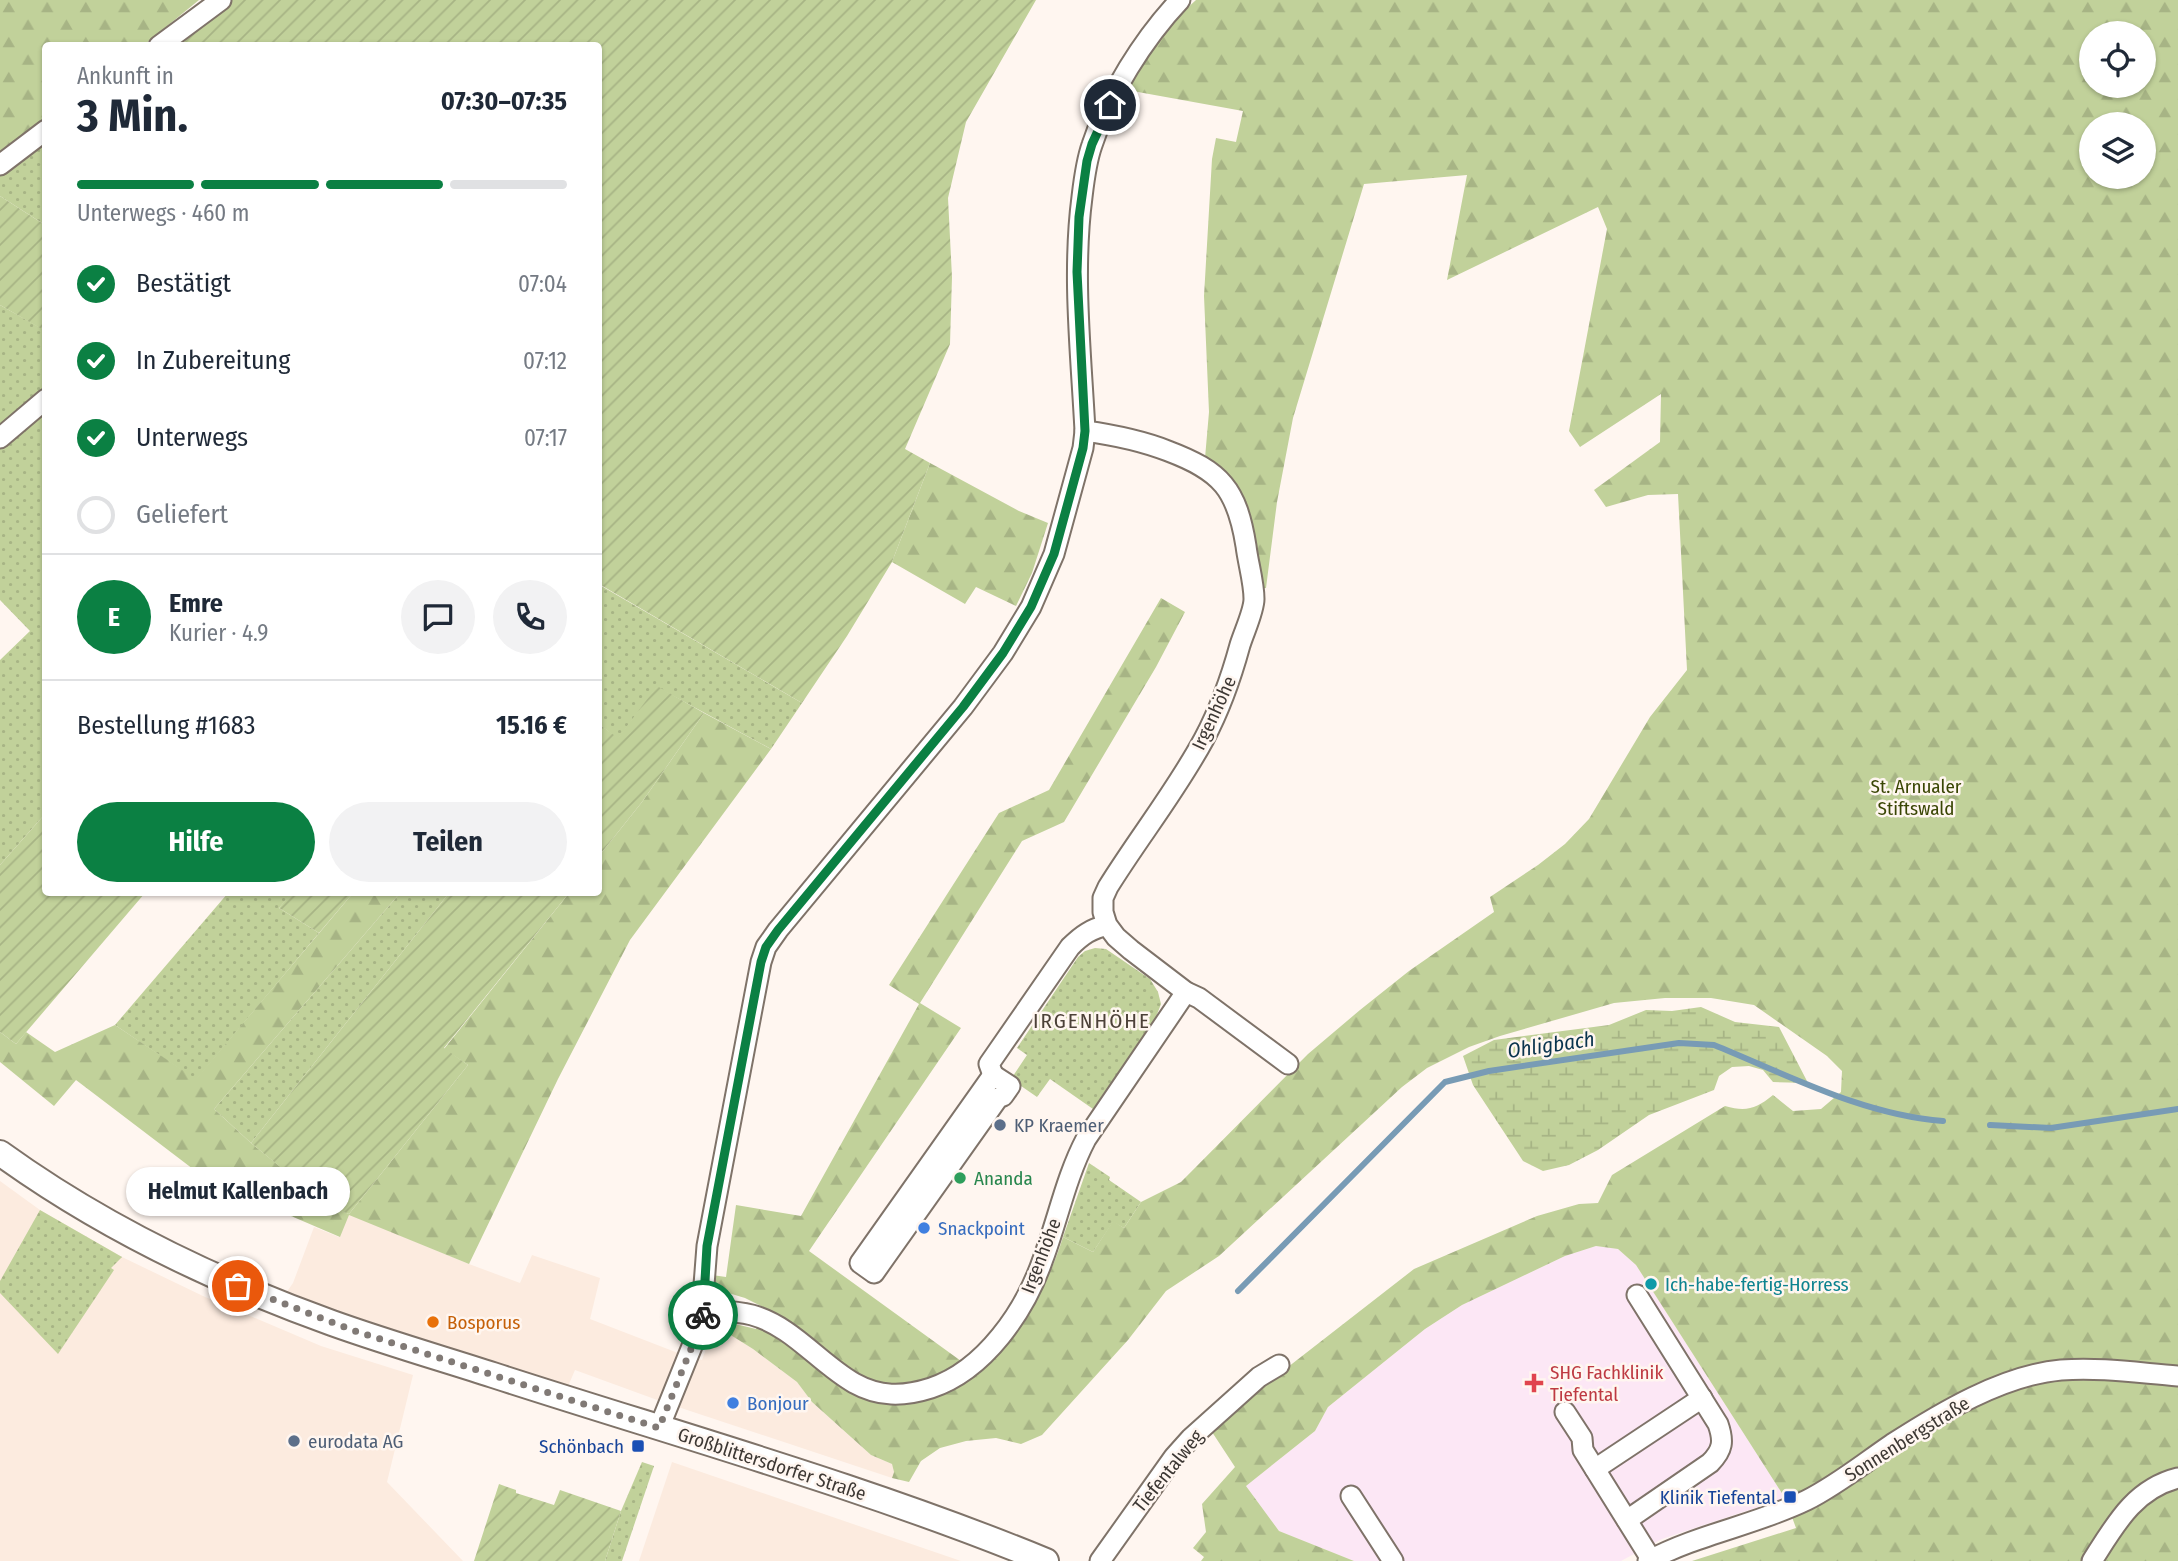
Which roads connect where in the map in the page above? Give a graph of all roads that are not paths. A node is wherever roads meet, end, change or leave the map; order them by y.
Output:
1 (221, 0) edge
2 (1180, 0) edge
3 (164, 42) edge
4 (42, 134) edge
5 (0, 165) edge
6 (42, 402) edge
7 (1085, 431) junction
8 (0, 438) edge
9 (1107, 925) junction
10 (1186, 992) junction
11 (1288, 1064) dead end
12 (993, 1075) junction
13 (0, 1153) edge
14 (1637, 1295) dead end
15 (705, 1310) junction
16 (1279, 1365) dead end
17 (2178, 1376) edge
18 (1702, 1398) junction
19 (1564, 1412) dead end
20 (659, 1428) junction
21 (1595, 1469) junction
22 (2178, 1479) edge
23 (1350, 1496) dead end
24 (1627, 1520) junction
25 (1649, 1560) edge
26 (1046, 1561) edge
27 (1100, 1561) edge
28 (1393, 1561) edge
29 (2092, 1561) edge

1 - 3 street
2 - 7 street
4 - 5 street
6 - 8 street
7 - 9 street, Irgenhöhe
7 - 15 street
9 - 10 street
9 - 12 street
10 - 11 street
10 - 15 street, Irgenhöhe
12 - 12 street
13 - 20 main road, Großblittersdorfer Straße
14 - 18 street
15 - 20 street
16 - 27 street, Tiefentalweg
17 - 25 street, Sonnenbergstraße
18 - 21 street
18 - 24 street
19 - 21 street
20 - 26 main road, Großblittersdorfer Straße
21 - 24 street
22 - 29 street
23 - 28 street
24 - 25 street

